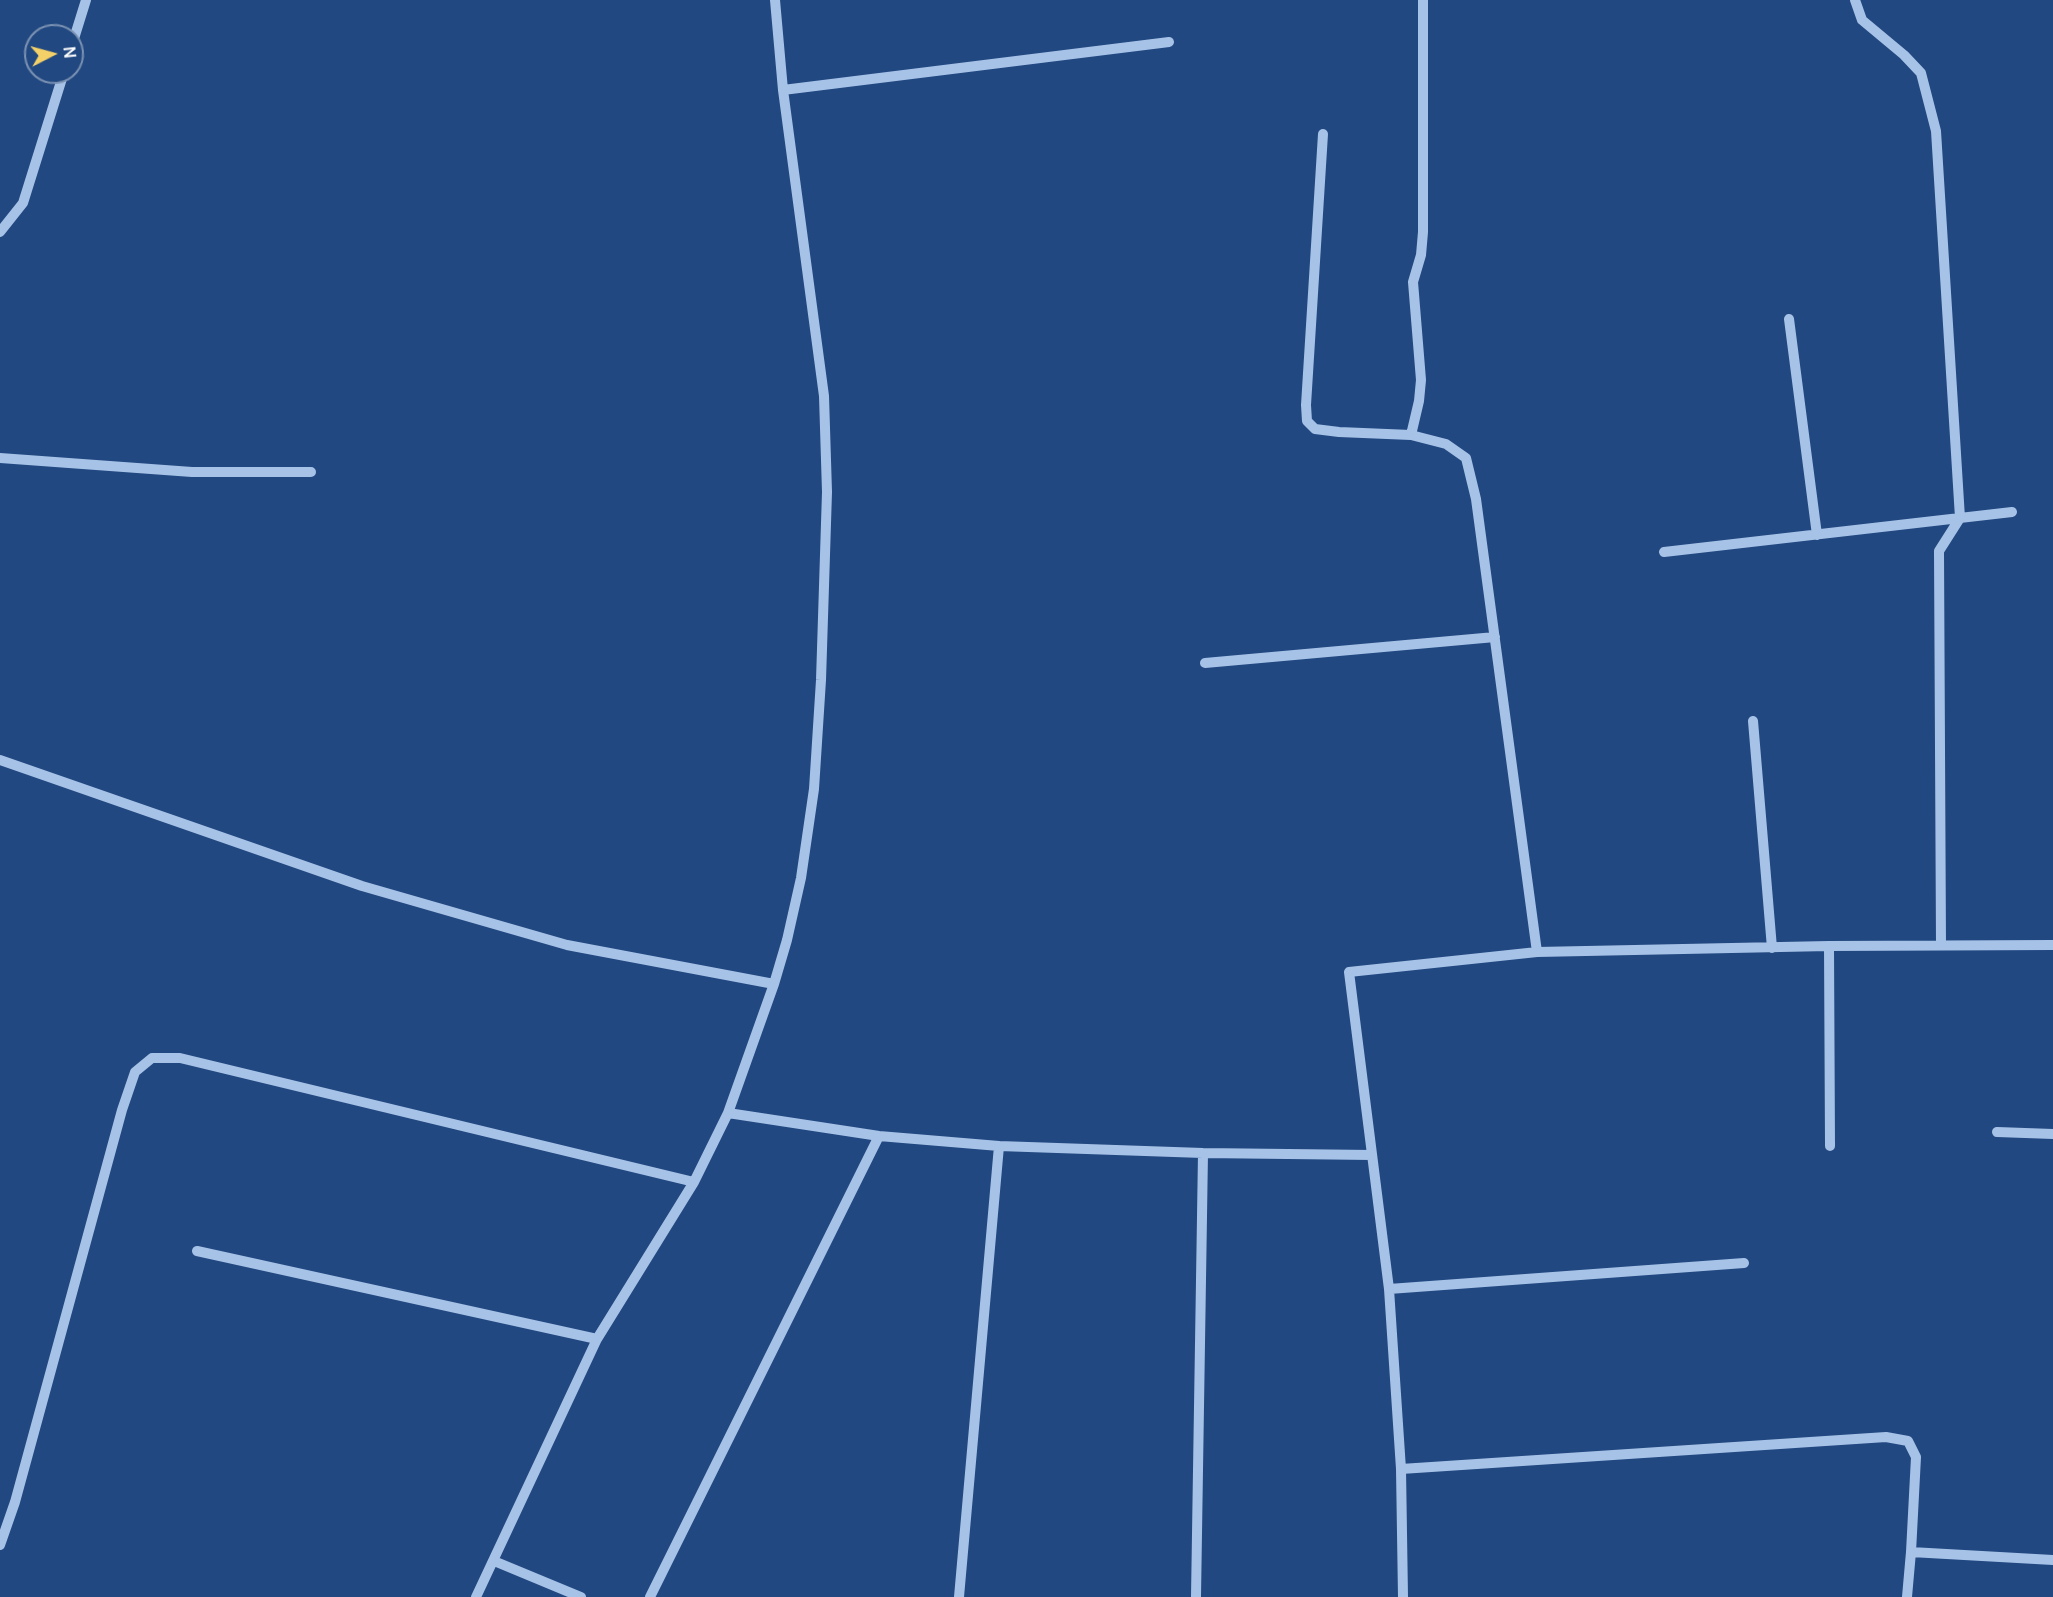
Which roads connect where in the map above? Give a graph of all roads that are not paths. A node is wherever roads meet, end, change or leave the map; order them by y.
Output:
1 (86, 0) edge
2 (774, 0) edge
3 (1423, 0) edge
4 (1855, 0) edge
5 (79, 24) edge
6 (1169, 42) dead end
7 (60, 84) edge
8 (783, 90) junction
9 (1323, 134) dead end
10 (0, 232) edge
11 (1789, 319) dead end
12 (1411, 435) junction
13 (0, 458) edge
14 (311, 472) dead end
15 (2012, 512) dead end
16 (1960, 518) junction
17 (1817, 535) junction
18 (1664, 552) dead end
19 (1495, 637) junction
20 (1205, 663) dead end
21 (1753, 721) dead end
22 (0, 760) edge
23 (1941, 945) junction
24 (2053, 945) edge
25 (1829, 946) junction
26 (1772, 948) junction
27 (1537, 952) junction
28 (774, 984) junction
29 (728, 1113) junction
30 (1997, 1132) dead end
31 (2053, 1134) edge
32 (879, 1136) junction
33 (999, 1146) junction
34 (1830, 1146) dead end
35 (1203, 1153) junction
36 (1372, 1155) junction
37 (694, 1182) junction
38 (197, 1251) dead end
39 (1744, 1263) dead end
40 (1389, 1289) junction
41 (597, 1340) junction
42 (1401, 1469) junction
43 (0, 1545) edge
44 (1911, 1552) junction
45 (2053, 1560) edge
46 (494, 1562) junction
47 (476, 1597) edge
48 (581, 1597) edge
49 (650, 1597) edge
50 (958, 1597) edge
51 (1196, 1597) edge
52 (1403, 1597) edge
53 (1907, 1597) edge

1 - 5 street
2 - 8 street
3 - 12 street
4 - 16 street
6 - 8 street
7 - 10 street
8 - 28 street
9 - 12 street
11 - 17 street
12 - 19 street
13 - 14 street
15 - 16 street
16 - 17 street
16 - 23 street
17 - 18 street
19 - 20 street
19 - 27 street
21 - 26 street
22 - 28 street
23 - 24 street
23 - 25 street
25 - 26 street
25 - 34 street
26 - 27 street
27 - 36 street
28 - 29 street
29 - 32 street
29 - 37 street
30 - 31 street
32 - 33 street
32 - 49 street
33 - 35 street
33 - 50 street
35 - 36 street
35 - 51 street
36 - 40 street
37 - 41 street
37 - 43 street
38 - 41 street
39 - 40 street
40 - 42 street
41 - 46 street
42 - 44 street
42 - 52 street
44 - 45 street
44 - 53 street
46 - 47 street
46 - 48 street

